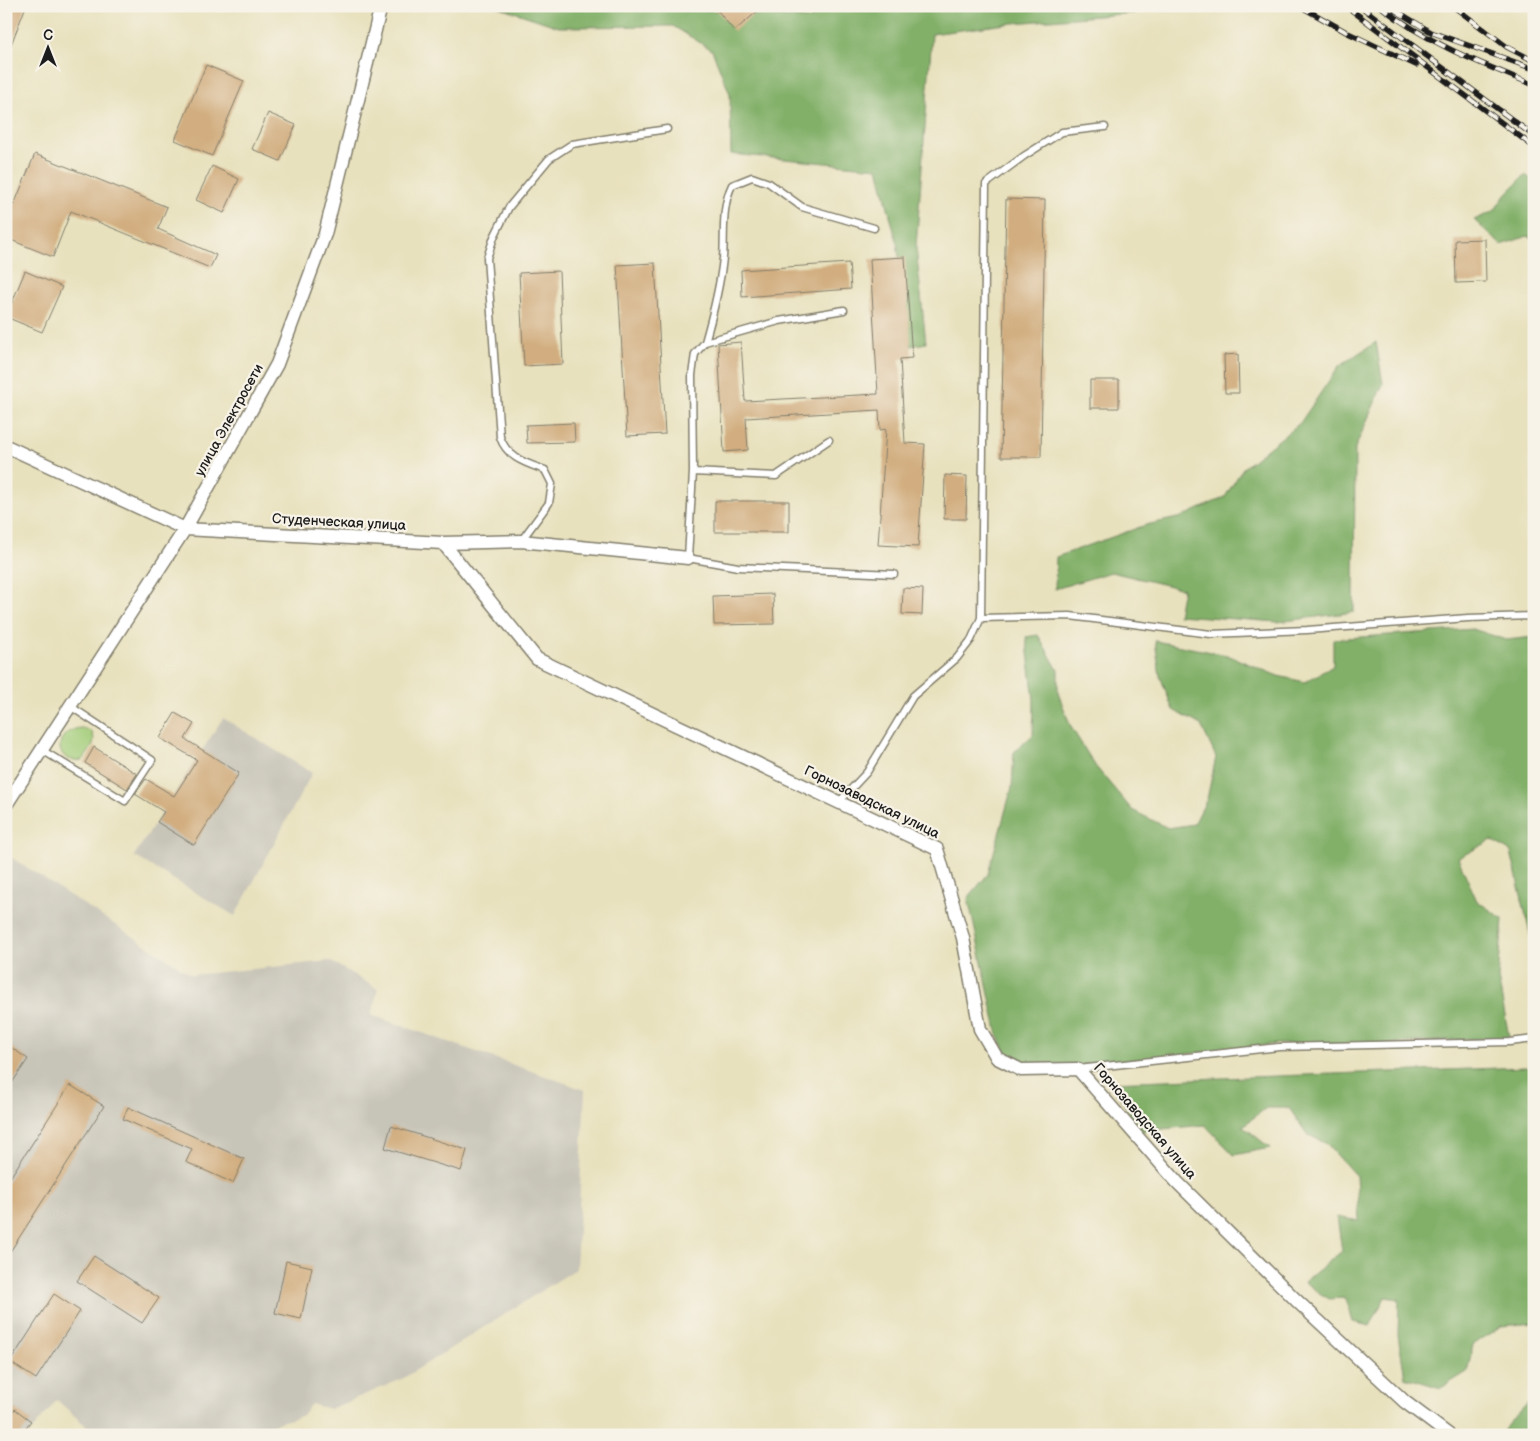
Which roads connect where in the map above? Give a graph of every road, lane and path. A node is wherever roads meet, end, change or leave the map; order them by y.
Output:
1 (381, 6) edge
2 (1105, 127) dead end
3 (667, 129) dead end
4 (874, 228) dead end
5 (844, 310) dead end
6 (705, 342) junction
7 (829, 440) dead end
8 (6, 446) edge
9 (692, 472) junction
10 (185, 529) junction
11 (521, 541) junction
12 (443, 543) junction
13 (688, 558) junction
14 (894, 574) dead end
15 (1534, 616) edge
16 (981, 618) junction
17 (70, 706) junction
18 (42, 750) junction
19 (839, 802) junction
20 (6, 805) edge
21 (1534, 1039) edge
22 (1078, 1068) junction
23 (1449, 1435) edge

1 - 10 street, улица Электросети
2 - 16 lane
3 - 11 lane
4 - 6 lane
5 - 6 lane
6 - 9 lane
7 - 9 lane
8 - 10 street, Студенческая улица
9 - 13 lane
10 - 12 street, Студенческая улица
10 - 17 street, улица Электросети
11 - 12 street, Студенческая улица
11 - 13 street, Студенческая улица
12 - 19 street, Горнозаводская улица
13 - 14 lane
15 - 16 lane
16 - 19 lane
17 - 18 street, улица Электросети
17 - 18 lane
18 - 20 street, улица Электросети
19 - 22 street, Горнозаводская улица
21 - 22 lane
22 - 23 street, Горнозаводская улица

